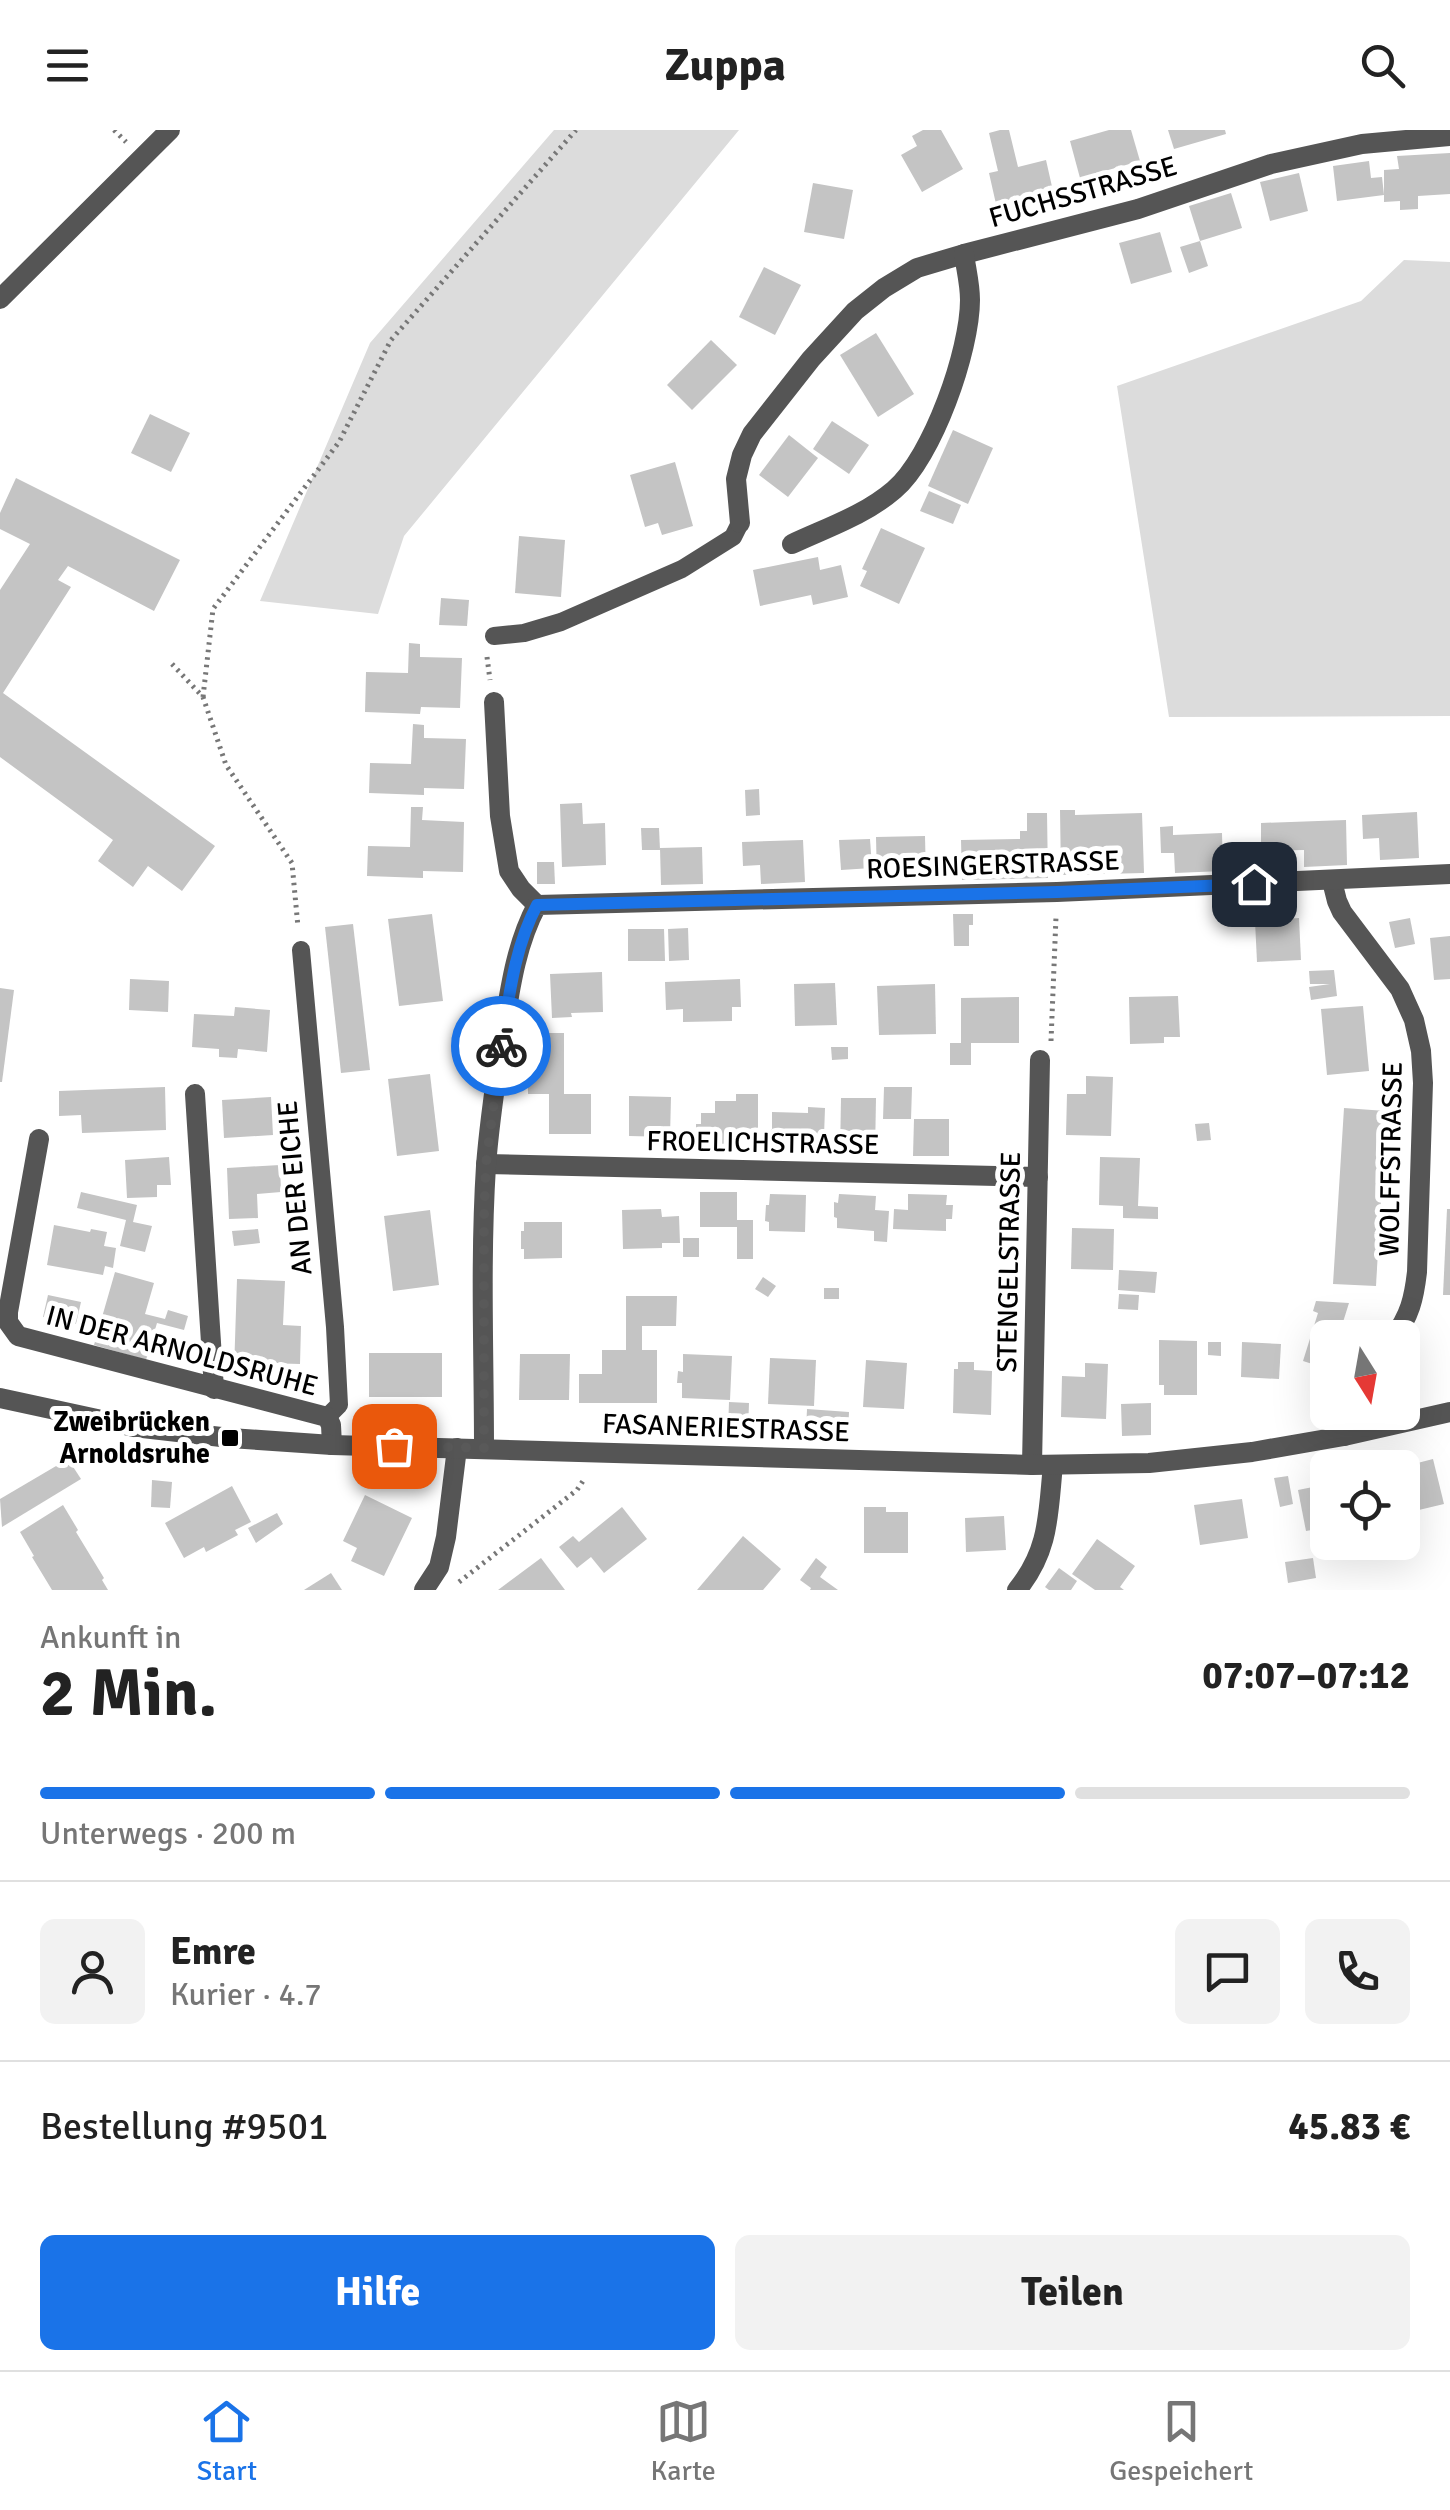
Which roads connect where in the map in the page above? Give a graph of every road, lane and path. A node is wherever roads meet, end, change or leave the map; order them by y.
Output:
1 (170, 130) edge
2 (576, 130) edge
3 (1450, 136) edge
4 (964, 254) junction
5 (0, 298) edge
6 (740, 523) joint
7 (792, 544) dead end
8 (494, 636) joint
9 (172, 664) dead end
10 (202, 697) junction
11 (494, 702) joint
12 (1450, 874) edge
13 (1332, 880) junction
14 (1057, 892) junction
15 (537, 905) junction
16 (300, 950) joint
17 (1052, 1023) dead end
18 (1040, 1060) dead end
19 (194, 1094) dead end
20 (39, 1139) dead end
21 (486, 1164) junction
22 (1038, 1177) junction
23 (1407, 1320) edge
24 (214, 1389) junction
25 (0, 1398) edge
26 (1450, 1412) edge
27 (327, 1417) junction
28 (1344, 1430) edge
29 (1344, 1436) junction
30 (332, 1444) junction
31 (457, 1448) junction
32 (484, 1448) junction
33 (596, 1452) junction
34 (1042, 1465) junction
35 (424, 1590) edge
36 (445, 1590) edge
37 (1017, 1590) edge

1 - 5 street
2 - 10 path
3 - 4 street, FUCHSSTRASSE
4 - 6 street, FUCHSSTRASSE
4 - 7 street, FUCHSSTRASSE
6 - 8 lane, FUCHSSTRASSE
8 - 11 path
9 - 10 path
10 - 16 path
11 - 15 street
12 - 13 street, ROESINGERSTRASSE
13 - 14 street, ROESINGERSTRASSE
13 - 23 street, WOLFFSTRASSE
14 - 15 street, ROESINGERSTRASSE
14 - 17 path
15 - 21 street
16 - 27 lane, AN DER EICHE
18 - 22 street, STENGELSTRASSE
19 - 24 street
20 - 24 street, IN DER ARNOLDSRUHE
21 - 22 street, FROELICHSTRASSE
21 - 32 street
22 - 34 street, STENGELSTRASSE
24 - 27 street, IN DER ARNOLDSRUHE
25 - 30 street, FASANERIESTRASSE
26 - 29 street, FASANERIESTRASSE
27 - 30 street, IN DER ARNOLDSRUHE
28 - 29 street
29 - 34 street, FASANERIESTRASSE
30 - 31 street, FASANERIESTRASSE
31 - 32 street, FASANERIESTRASSE
31 - 35 street
32 - 33 street, FASANERIESTRASSE
33 - 34 street, FASANERIESTRASSE
33 - 36 path
34 - 37 street, STENGELSTRASSE

